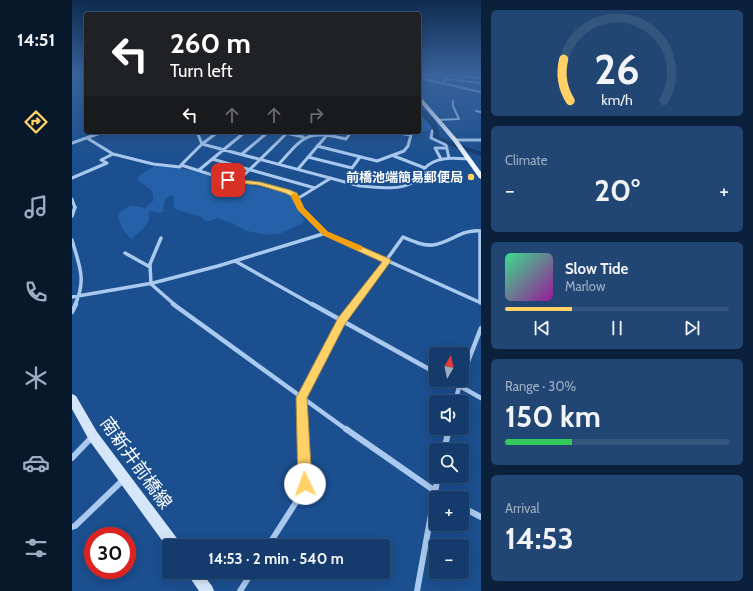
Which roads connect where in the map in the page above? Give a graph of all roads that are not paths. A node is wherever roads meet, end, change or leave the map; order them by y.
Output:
1 (423, 103) edge
2 (453, 103) edge
3 (476, 111) dead end
4 (481, 112) edge
5 (437, 120) junction
6 (432, 130) dead end
7 (98, 134) edge
8 (198, 134) edge
9 (215, 134) edge
10 (243, 134) edge
11 (266, 134) edge
12 (286, 134) edge
13 (290, 134) edge
14 (350, 134) edge
15 (404, 134) edge
16 (327, 135) junction
17 (87, 138) junction
18 (304, 138) junction
19 (481, 140) edge
20 (72, 143) edge
21 (202, 144) junction
22 (458, 145) junction
23 (317, 146) junction
24 (446, 148) junction
25 (224, 149) junction
26 (113, 154) junction
27 (242, 154) junction
28 (394, 156) junction
29 (308, 157) junction
30 (360, 157) junction
31 (449, 158) junction
32 (212, 159) junction
33 (260, 159) junction
34 (441, 159) junction
35 (468, 159) junction
36 (278, 164) junction
37 (181, 165) junction
38 (425, 168) junction
39 (298, 169) junction
40 (198, 170) junction
41 (249, 170) junction
42 (481, 177) edge
43 (72, 178) edge
44 (332, 178) junction
45 (239, 180) junction
46 (315, 188) junction
47 (72, 199) edge
48 (297, 199) junction
49 (72, 216) edge
50 (481, 231) edge
51 (326, 234) junction
52 (161, 238) dead end
53 (72, 240) edge
54 (125, 253) dead end
55 (235, 261) junction
56 (387, 261) junction
57 (150, 267) junction
58 (151, 284) junction
59 (79, 296) junction
60 (72, 297) edge
61 (481, 303) edge
62 (72, 312) edge
63 (342, 321) junction
64 (481, 328) edge
65 (469, 358) edge
66 (429, 369) edge
67 (466, 387) edge
68 (301, 398) junction
69 (481, 398) edge
70 (72, 399) edge
71 (93, 436) junction
72 (72, 458) edge
73 (124, 478) junction
74 (434, 491) edge
75 (469, 511) edge
76 (481, 517) edge
77 (429, 525) edge
78 (72, 527) edge
79 (169, 539) edge
80 (272, 539) edge
81 (198, 579) edge
82 (248, 579) edge
83 (207, 591) edge
84 (240, 591) edge
85 (417, 591) edge

1 - 5 main road
2 - 5 street
3 - 4 street
5 - 22 main road
6 - 24 street
7 - 17 street
8 - 21 street
9 - 21 street
10 - 25 street
11 - 27 street
12 - 33 street
13 - 18 street
14 - 16 street
15 - 28 street
16 - 18 street
16 - 23 street
17 - 20 street
17 - 26 street
18 - 36 street
19 - 22 street
21 - 25 street
21 - 37 street
22 - 35 main road
23 - 29 street
23 - 30 street
24 - 31 street
24 - 34 street
25 - 27 street
25 - 32 street
26 - 37 street
26 - 43 street
27 - 33 street
28 - 30 street
28 - 38 street
29 - 30 street
29 - 39 street
31 - 34 street
31 - 35 street
32 - 40 street
32 - 41 street
33 - 36 street
33 - 41 street
34 - 38 street
35 - 42 main road
36 - 39 street
37 - 40 street
38 - 44 street
39 - 44 street
40 - 45 street
41 - 45 street
41 - 46 street
44 - 46 street
45 - 48 street
46 - 48 street
47 - 49 street
48 - 51 street
50 - 56 street
50 - 61 street
51 - 55 street
51 - 56 street
52 - 57 street
53 - 59 street
54 - 57 street
55 - 58 street
55 - 63 street
56 - 61 street
56 - 63 street
57 - 58 street
58 - 59 street
58 - 68 street
59 - 60 street
59 - 62 street
63 - 66 street
63 - 68 street
64 - 65 street
67 - 69 street
68 - 74 street
68 - 80 street
70 - 71 main road, 南新井前橋線
71 - 72 street
71 - 73 main road, 南新井前橋線
73 - 78 street
73 - 79 main road, 南新井前橋線
75 - 76 street
77 - 85 street
81 - 83 main road
82 - 84 street

